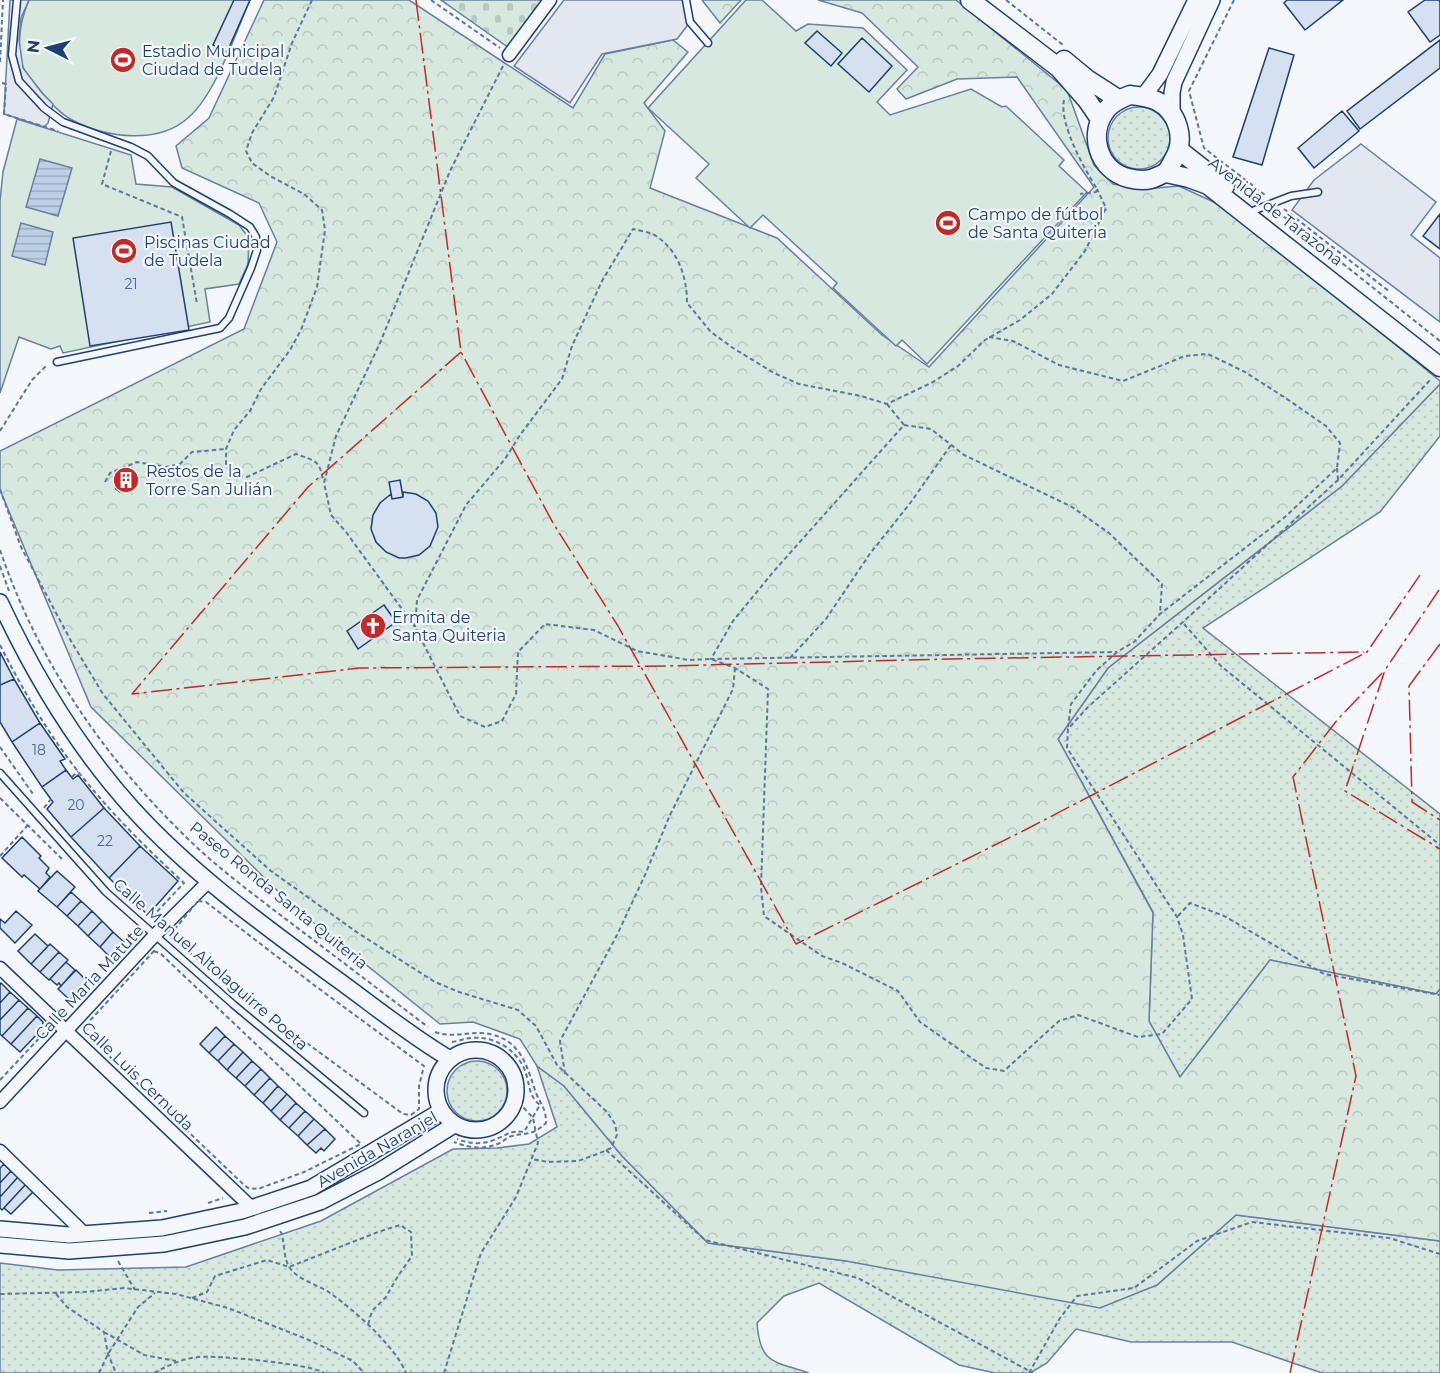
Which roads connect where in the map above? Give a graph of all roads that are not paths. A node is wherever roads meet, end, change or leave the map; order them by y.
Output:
1 (17, 0) edge
2 (550, 0) edge
3 (686, 0) edge
4 (970, 0) edge
5 (986, 0) edge
6 (1196, 0) edge
7 (1212, 0) edge
8 (708, 43) dead end
9 (509, 55) road end
10 (1143, 97) junction
11 (1118, 99) junction
12 (1181, 113) junction
13 (1100, 119) junction
14 (1179, 150) junction
15 (1166, 172) junction
16 (1318, 192) dead end
17 (1266, 206) junction
18 (57, 362) road end
19 (1440, 362) edge
20 (5, 599) edge
21 (0, 619) edge
22 (0, 773) edge
23 (204, 886) junction
24 (154, 936) junction
25 (0, 968) edge
26 (67, 1031) junction
27 (446, 1063) junction
28 (0, 1102) edge
29 (441, 1111) junction
30 (363, 1113) dead end
31 (454, 1125) junction
32 (0, 1151) edge
33 (252, 1208) junction
34 (0, 1229) edge
35 (85, 1234) junction
36 (0, 1245) edge

1 - 18 lane
2 - 9 street
3 - 8 lane
4 - 13 main road
5 - 11 main road
6 - 10 street
7 - 12 street
10 - 11 main road
10 - 12 main road
11 - 13 main road
12 - 14 main road
13 - 15 main road
14 - 15 main road
14 - 17 main road, Avenida de Tarazona
15 - 19 main road, Avenida de Tarazona
16 - 17 lane
17 - 19 main road, Avenida de Tarazona
20 - 27 street, Paseo Ronda Santa Quiteria
21 - 23 street
22 - 24 lane, Calle Manuel Altolaguirre Poeta
23 - 24 street, Calle Maria Matute
23 - 27 street
24 - 26 street, Calle Maria Matute
24 - 30 lane, Calle Manuel Altolaguirre Poeta
25 - 26 street, Calle Luis Cernuda
26 - 28 street, Calle Maria Matute
26 - 33 street, Calle Luis Cernuda
27 - 29 street
27 - 31 street
29 - 31 street
29 - 33 street, Avenida Naranjel
31 - 36 street, Avenida Naranjel
32 - 35 street
33 - 35 street, Avenida Naranjel
34 - 35 street, Avenida Naranjel

